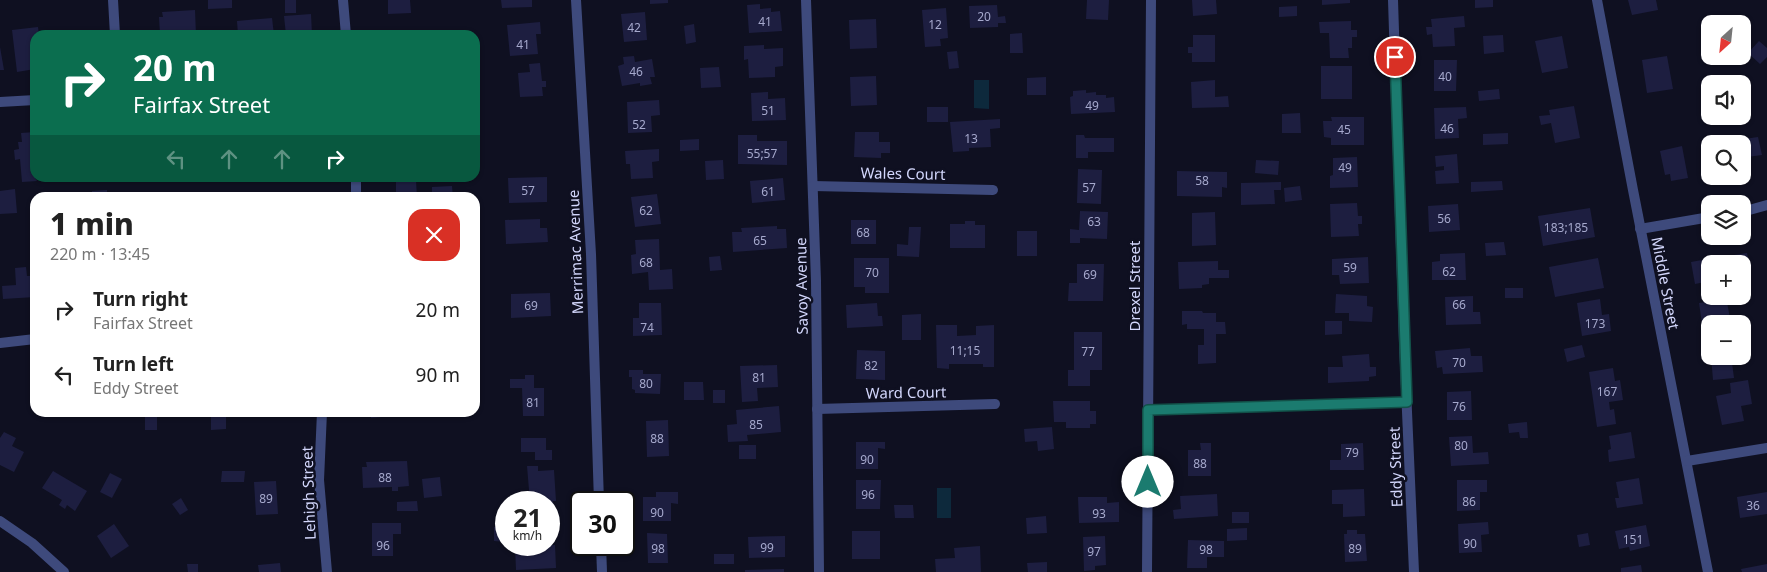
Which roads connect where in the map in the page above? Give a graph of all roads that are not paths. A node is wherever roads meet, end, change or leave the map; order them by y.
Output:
1 (113, 0) edge
2 (343, 0) edge
3 (576, 0) edge
4 (806, 0) edge
5 (1151, 0) edge
6 (1393, 0) edge
7 (1597, 0) edge
8 (116, 30) edge
9 (346, 30) edge
10 (30, 100) edge
11 (0, 102) edge
12 (813, 186) junction
13 (992, 190) dead end
14 (1767, 205) edge
15 (1751, 209) edge
16 (1701, 219) edge
17 (1640, 230) junction
18 (30, 340) edge
19 (0, 343) edge
20 (1407, 402) junction
21 (996, 404) dead end
22 (818, 409) junction
23 (1148, 410) junction
24 (322, 417) edge
25 (1767, 448) edge
26 (1687, 461) junction
27 (599, 491) edge
28 (0, 521) edge
29 (601, 556) edge
30 (64, 572) edge
31 (327, 572) edge
32 (602, 572) edge
33 (819, 572) edge
34 (1147, 572) edge
35 (1414, 572) edge
36 (1708, 572) edge

1 - 8 street
2 - 9 street
3 - 27 street, Merrimac Avenue
4 - 12 street, Savoy Avenue
5 - 23 street, Drexel Street
6 - 20 street, Eddy Street
7 - 17 street, Middle Street
10 - 11 street
12 - 13 street, Wales Court
12 - 22 street, Savoy Avenue
14 - 15 street
16 - 17 street
17 - 26 street, Middle Street
18 - 19 street
20 - 23 street
20 - 35 street, Eddy Street
21 - 22 street, Ward Court
22 - 33 street, Savoy Avenue
23 - 34 street, Drexel Street
24 - 31 street, Lehigh Street
25 - 26 street
26 - 36 street, Middle Street
28 - 30 street
29 - 32 street

